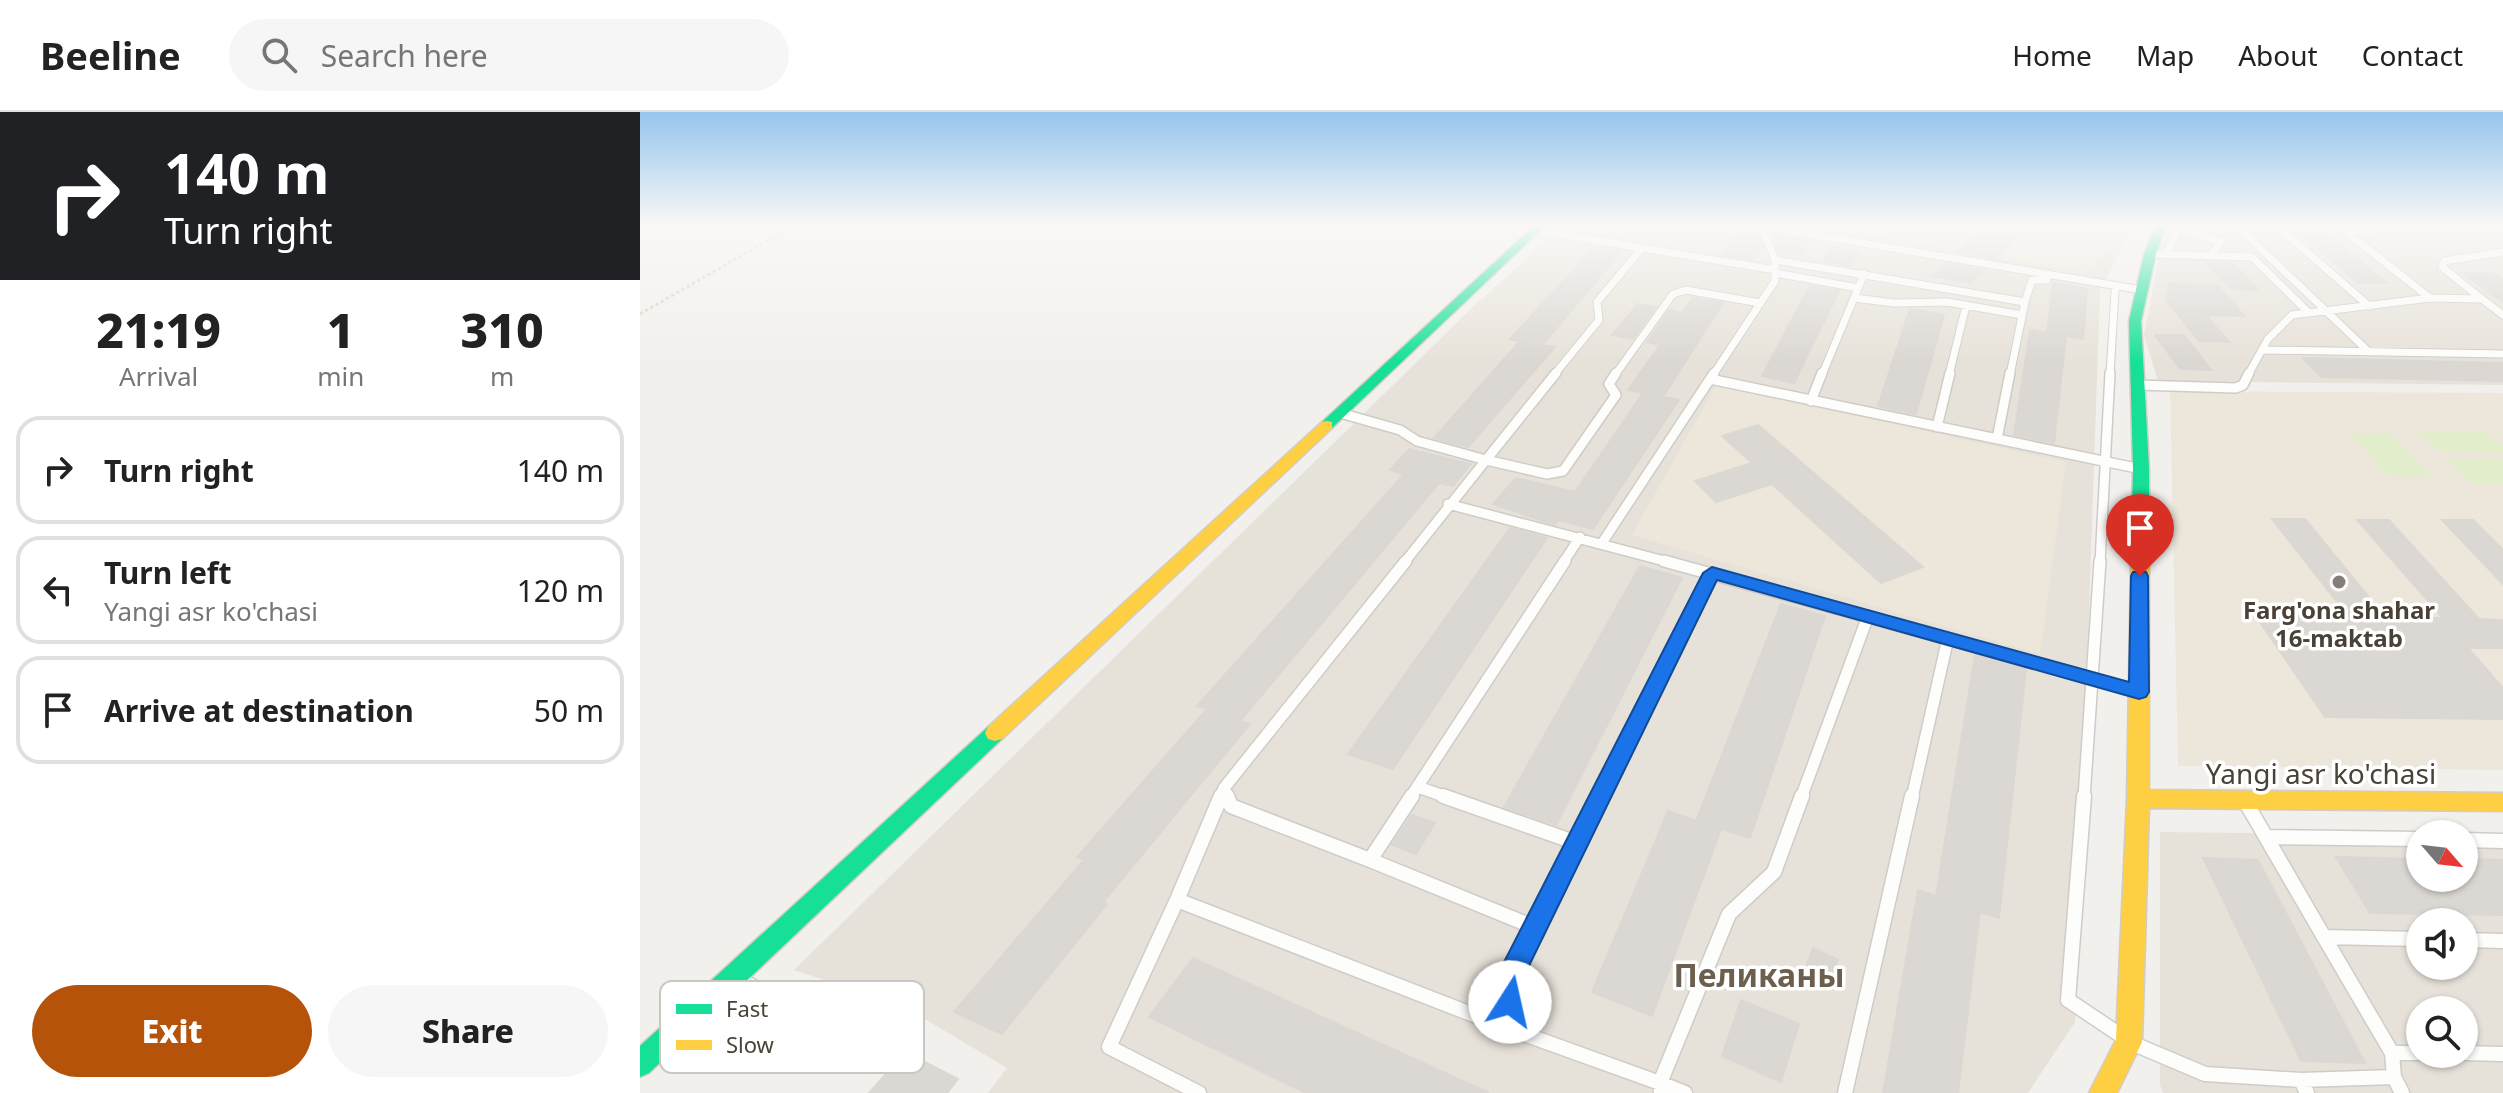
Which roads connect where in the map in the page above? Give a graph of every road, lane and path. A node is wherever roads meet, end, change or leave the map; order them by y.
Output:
1 (713, 272) edge
2 (1491, 272) edge
3 (1622, 272) edge
4 (1775, 272) joint
5 (1850, 272) edge
6 (2021, 272) edge
7 (2151, 272) edge
8 (2267, 272) edge
9 (2284, 272) edge
10 (2330, 272) edge
11 (2397, 272) edge
12 (2448, 272) edge
13 (1864, 274) junction
14 (1858, 288) junction
15 (2115, 291) junction
16 (2142, 293) junction
17 (1854, 298) junction
18 (2430, 298) junction
19 (2482, 299) junction
20 (2025, 302) junction
21 (1760, 303) junction
22 (1966, 306) junction
23 (2369, 306) junction
24 (2323, 310) junction
25 (2309, 313) junction
26 (640, 314) edge
27 (2022, 315) junction
28 (2503, 315) edge
29 (2264, 350) junction
30 (2369, 352) junction
31 (2503, 354) edge
32 (1710, 379) junction
33 (2137, 385) junction
34 (1811, 401) junction
35 (1340, 413) junction
36 (1937, 427) junction
37 (1997, 439) junction
38 (1486, 460) junction
39 (2107, 462) junction
40 (2141, 469) junction
41 (1448, 504) junction
42 (1580, 537) junction
43 (1602, 543) junction
44 (1712, 573) junction
45 (1868, 616) junction
46 (1948, 638) junction
47 (2093, 677) junction
48 (2139, 692) junction
49 (1418, 787) junction
50 (1224, 788) junction
51 (2138, 799) junction
52 (2245, 801) junction
53 (2503, 802) edge
54 (2266, 837) junction
55 (2406, 839) edge
56 (2478, 840) edge
57 (2503, 841) edge
58 (1577, 843) junction
59 (1370, 860) junction
60 (1177, 900) junction
61 (1534, 927) junction
62 (2324, 937) junction
63 (2406, 939) edge
64 (2478, 940) edge
65 (2503, 941) edge
66 (735, 977) junction
67 (731, 981) edge
68 (742, 981) edge
69 (1510, 1029) junction
70 (2129, 1042) junction
71 (660, 1046) edge
72 (2392, 1053) junction
73 (2406, 1053) edge
74 (2478, 1053) edge
75 (2503, 1054) edge
76 (640, 1064) edge
77 (2394, 1077) junction
78 (2304, 1087) edge
79 (1661, 1088) edge
80 (1199, 1093) edge
81 (1685, 1093) edge
82 (1845, 1093) edge
83 (2104, 1093) edge
84 (2402, 1093) edge

1 - 26 path
2 - 35 street
3 - 38 lane
4 - 14 lane
4 - 21 lane
5 - 13 lane
6 - 16 lane
7 - 16 street
8 - 25 lane
9 - 24 lane
10 - 23 lane
11 - 18 lane
12 - 19 lane
13 - 14 lane
13 - 20 lane
14 - 17 lane
15 - 16 lane
15 - 20 lane
15 - 39 lane
16 - 33 street
17 - 22 lane
17 - 34 lane
18 - 19 lane
18 - 23 lane
19 - 28 lane
20 - 27 lane
21 - 32 lane
21 - 38 lane
22 - 27 lane
22 - 36 lane
23 - 24 lane
24 - 25 lane
24 - 30 lane
25 - 29 lane
27 - 37 lane
29 - 30 lane
29 - 33 lane
30 - 31 lane
32 - 34 lane
32 - 43 lane
33 - 40 street
34 - 36 lane
35 - 38 lane
35 - 66 street
36 - 37 lane
37 - 39 lane
38 - 41 lane
39 - 40 lane
39 - 47 lane
40 - 48 street
41 - 42 lane
41 - 50 lane
42 - 43 lane
42 - 49 lane
43 - 44 lane
44 - 45 lane
44 - 58 lane
45 - 46 lane
45 - 79 lane
46 - 47 lane
46 - 82 lane
47 - 48 lane
47 - 70 lane
48 - 51 street
49 - 58 lane
49 - 59 lane
50 - 59 lane
50 - 60 lane
51 - 52 street, Yangi asr ko'chasi
51 - 70 street
52 - 53 street, Yangi asr ko'chasi
52 - 54 lane
54 - 55 lane
54 - 62 lane
56 - 57 lane
58 - 61 lane
59 - 61 lane
60 - 69 lane
60 - 80 lane
61 - 69 lane
62 - 63 lane
62 - 72 lane
64 - 65 lane
66 - 67 street
66 - 68 lane
69 - 79 lane
70 - 78 lane
70 - 83 street
71 - 76 street
72 - 73 lane
72 - 77 lane
74 - 75 lane
77 - 78 lane
77 - 84 lane
79 - 81 lane

